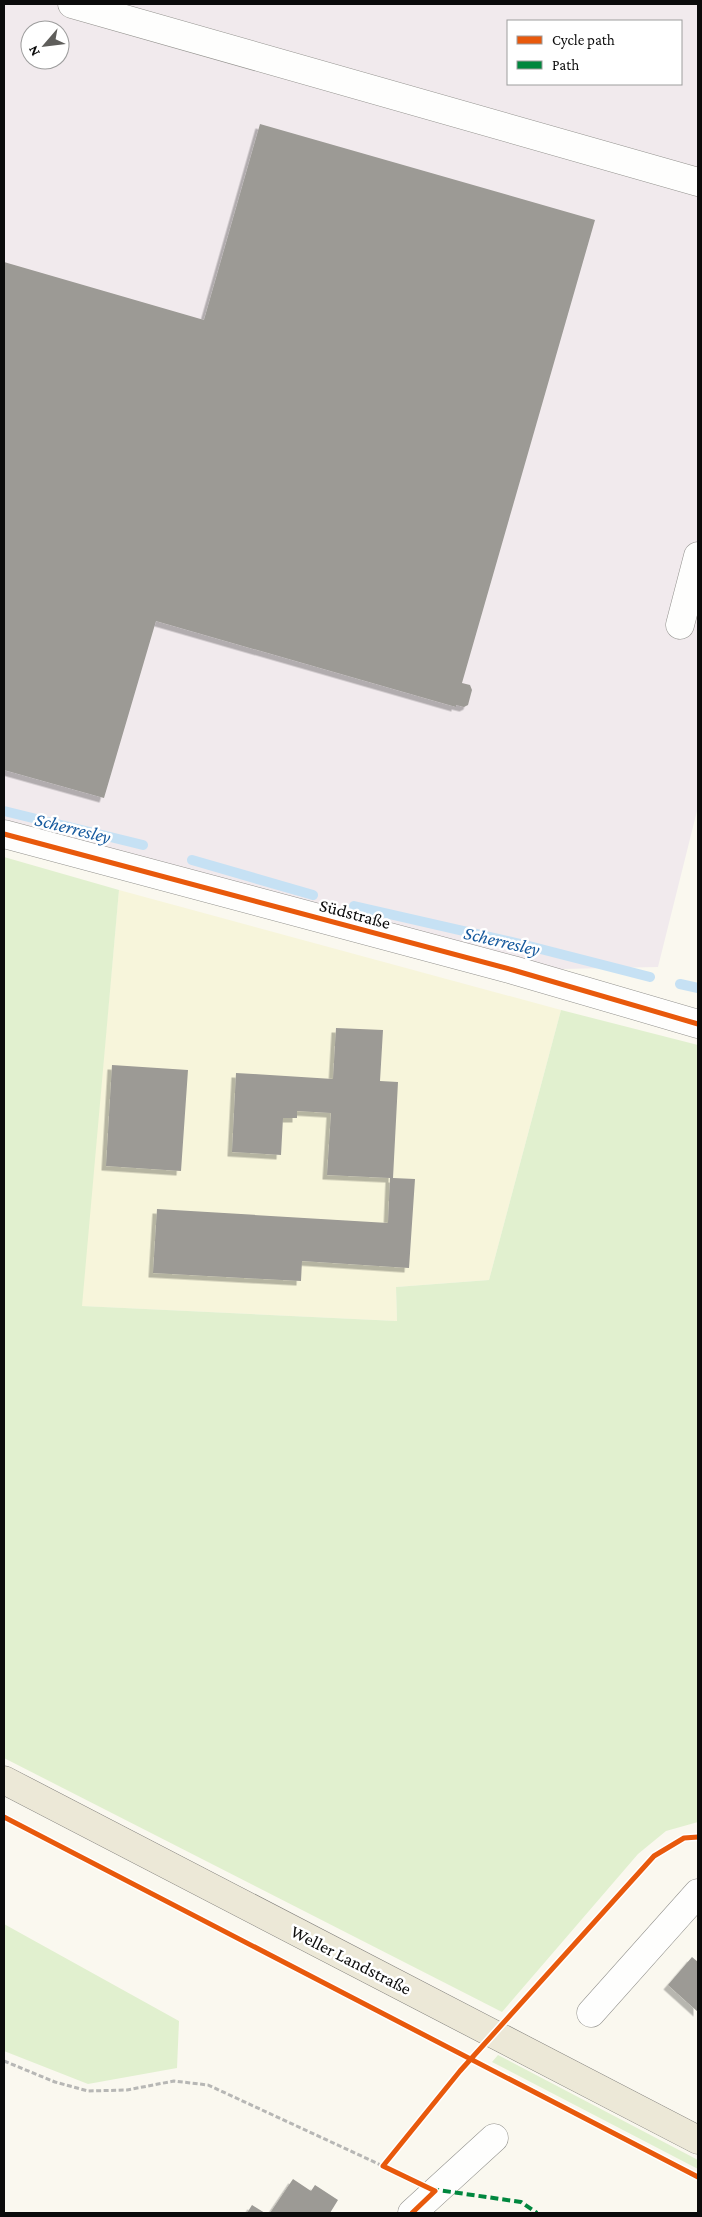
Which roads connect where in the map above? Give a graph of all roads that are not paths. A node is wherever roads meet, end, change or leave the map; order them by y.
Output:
1 (72, 4) edge
2 (698, 182) edge
3 (698, 556) edge
4 (680, 625) dead end
5 (4, 834) edge
6 (698, 1024) edge
7 (4, 1780) edge
8 (698, 1893) edge
9 (591, 2013) dead end
10 (494, 2138) dead end
11 (698, 2140) edge
12 (412, 2213) edge

1 - 2 street
3 - 4 street
5 - 6 street, Südstraße
7 - 11 main road, Weller Landstraße
8 - 9 street
10 - 12 street

